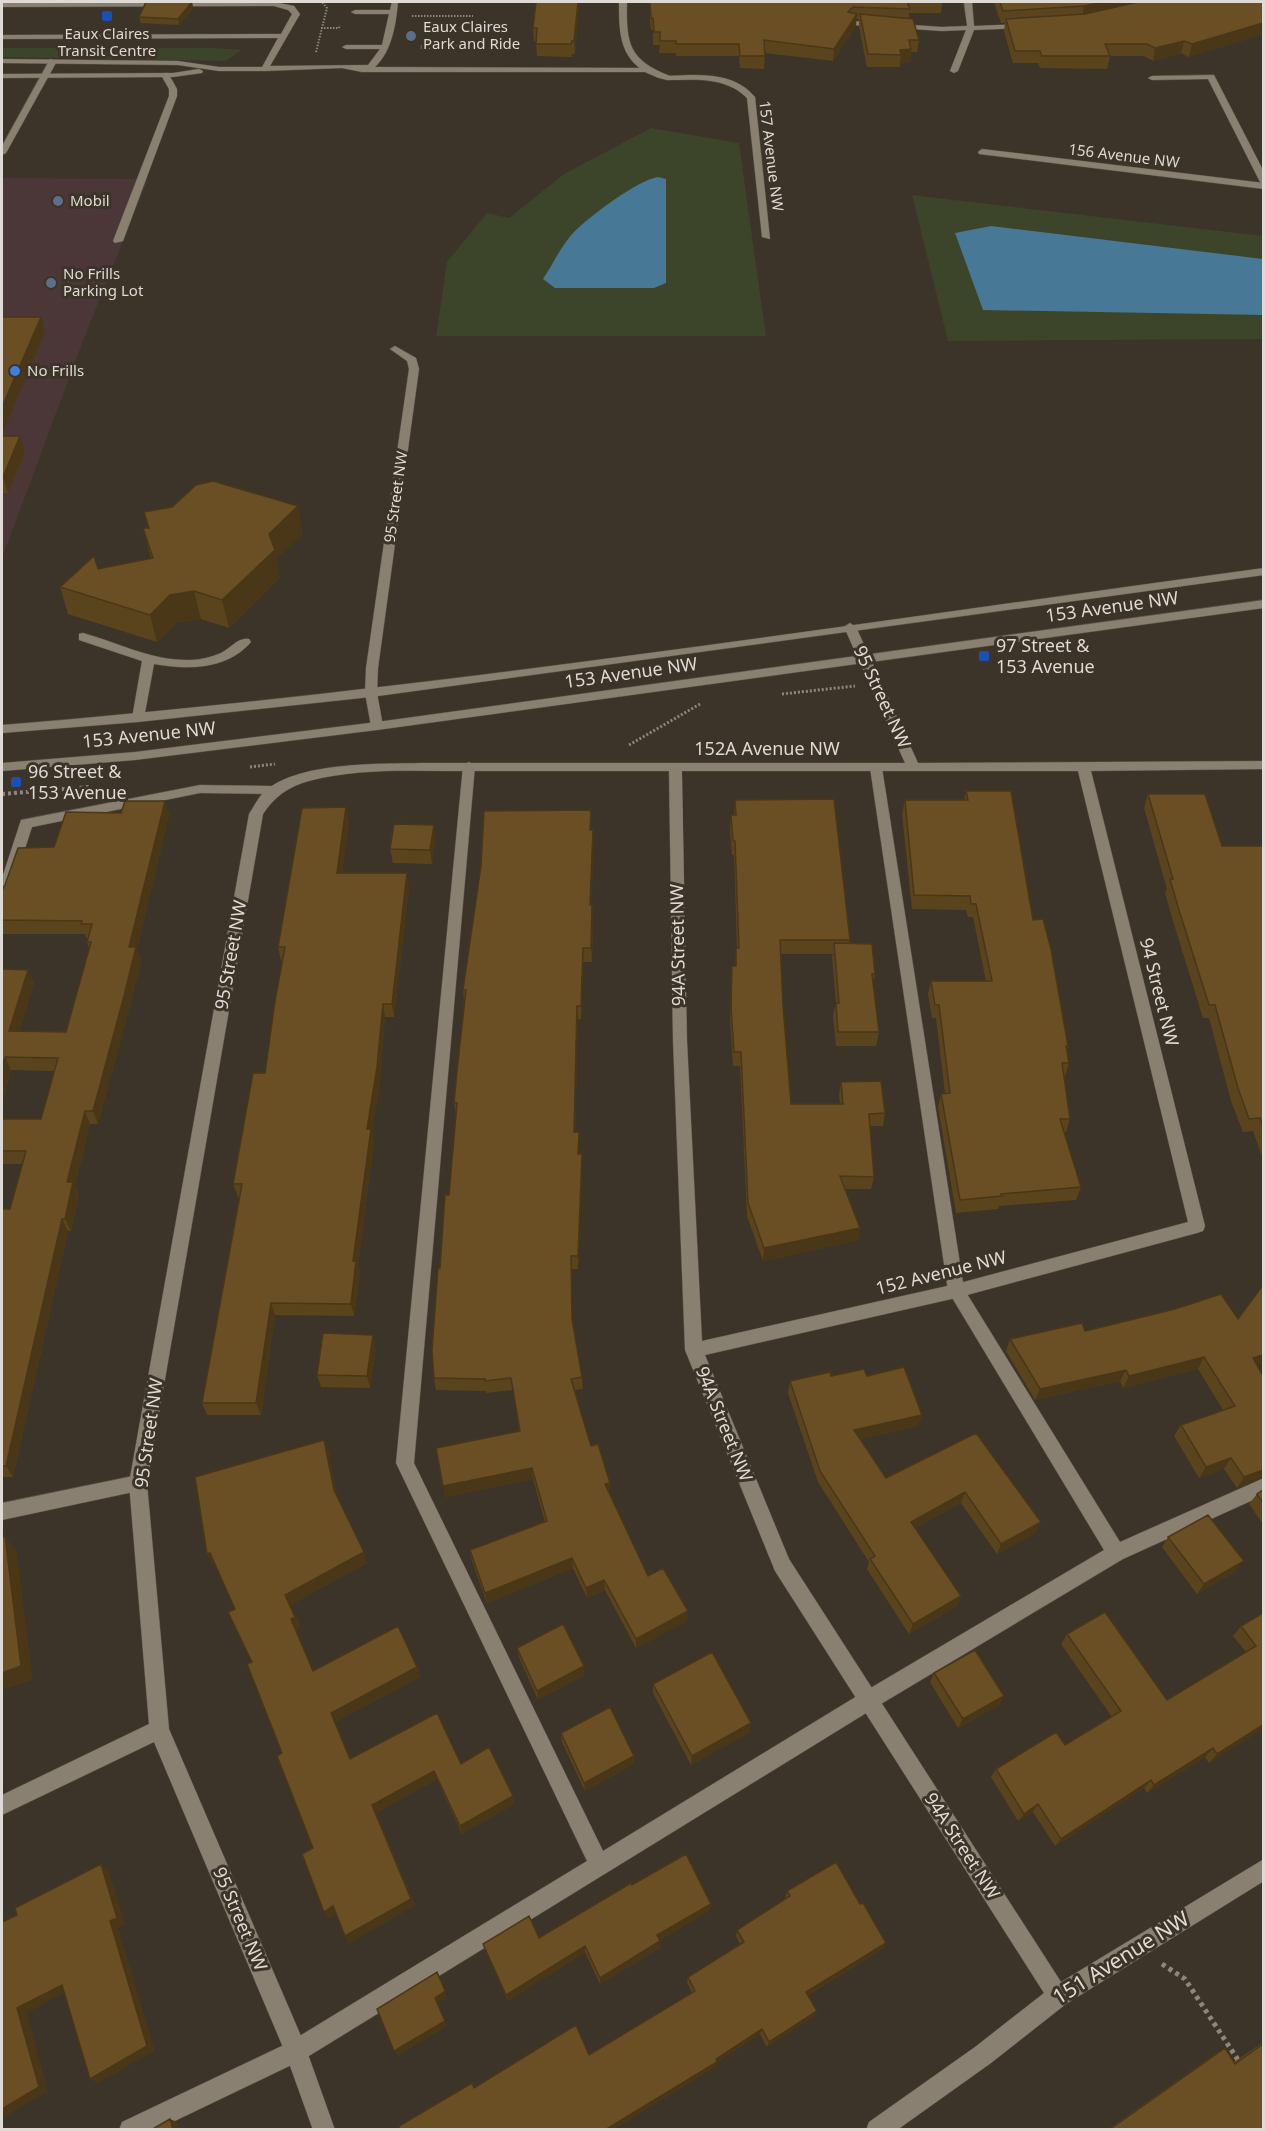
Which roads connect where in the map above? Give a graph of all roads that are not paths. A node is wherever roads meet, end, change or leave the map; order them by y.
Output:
1 (395, 2) edge
2 (623, 2) edge
3 (968, 2) edge
4 (2, 5) edge
5 (355, 12) dead end
6 (393, 12) junction
7 (853, 23) edge
8 (1038, 26) edge
9 (971, 29) junction
10 (282, 36) junction
11 (2, 37) edge
12 (346, 47) dead end
13 (384, 47) junction
14 (424, 47) dead end
15 (469, 47) dead end
16 (2, 61) edge
17 (53, 61) junction
18 (219, 69) junction
19 (265, 69) junction
20 (366, 69) junction
21 (647, 70) junction
22 (954, 71) dead end
23 (2, 75) edge
24 (46, 75) junction
25 (165, 75) junction
26 (1152, 78) dead end
27 (982, 152) dead end
28 (2, 153) edge
29 (1263, 184) edge
30 (767, 237) dead end
31 (118, 241) dead end
32 (395, 349) dead end
33 (1263, 572) edge
34 (1263, 604) edge
35 (850, 627) junction
36 (83, 637) dead end
37 (245, 642) dead end
38 (148, 657) junction
39 (865, 659) junction
40 (371, 693) junction
41 (138, 718) junction
42 (377, 726) junction
43 (2, 729) edge
44 (1263, 765) edge
45 (468, 766) junction
46 (2, 767) edge
47 (675, 767) junction
48 (1083, 767) junction
49 (876, 768) junction
50 (915, 768) junction
51 (273, 790) junction
52 (2, 898) edge
53 (1197, 1226) joint
54 (956, 1291) junction
55 (693, 1350) junction
56 (138, 1483) junction
57 (1263, 1486) edge
58 (2, 1512) edge
59 (1116, 1553) junction
60 (869, 1700) junction
61 (159, 1729) junction
62 (2, 1805) edge
63 (600, 1866) junction
64 (1263, 1869) edge
65 (1058, 1996) junction
66 (296, 2051) junction
67 (130, 2130) edge
68 (324, 2130) edge
69 (877, 2130) edge

1 - 6 street
2 - 21 street
3 - 9 street
4 - 10 street
5 - 6 street
6 - 13 street
7 - 9 street
8 - 9 street
9 - 22 street
10 - 11 street
10 - 19 street
12 - 13 street
13 - 20 street
14 - 15 street
16 - 17 street
17 - 18 street
17 - 24 street
18 - 19 street
18 - 25 street
19 - 20 street
20 - 21 street
21 - 30 street, 157 Avenue NW
23 - 24 street
24 - 25 street
24 - 28 street
25 - 31 street
26 - 29 street
27 - 29 street, 156 Avenue NW
32 - 40 street, 95 Street NW
33 - 35 street, 153 Avenue NW
34 - 39 street, 153 Avenue NW
35 - 39 street, 95 Street NW
35 - 40 street, 153 Avenue NW
36 - 38 street
37 - 38 street
38 - 41 street
39 - 42 street, 153 Avenue NW
39 - 50 street, 95 Street NW
40 - 41 street, 153 Avenue NW
40 - 42 street, 95 Street NW
41 - 43 street, 153 Avenue NW
42 - 46 street, 153 Avenue NW
44 - 48 street, 152A Avenue NW
45 - 47 street, 152A Avenue NW
45 - 51 street, 152A Avenue NW
45 - 63 street
47 - 49 street, 152A Avenue NW
47 - 55 street, 94A Street NW
48 - 50 street, 152A Avenue NW
48 - 53 street, 94 Street NW
49 - 50 street, 152A Avenue NW
49 - 54 street
51 - 52 street
51 - 56 street, 95 Street NW
53 - 54 street, 152 Avenue NW
54 - 55 street, 152 Avenue NW
54 - 59 street
55 - 60 street, 94A Street NW
56 - 58 street
56 - 61 street, 95 Street NW
57 - 59 street
59 - 60 street
60 - 63 street
60 - 65 street, 94A Street NW
61 - 62 street
61 - 66 street, 95 Street NW
63 - 66 street
64 - 65 street, 151 Avenue NW
65 - 69 street, 151 Avenue NW
66 - 67 street
66 - 68 street, 95 Street NW

